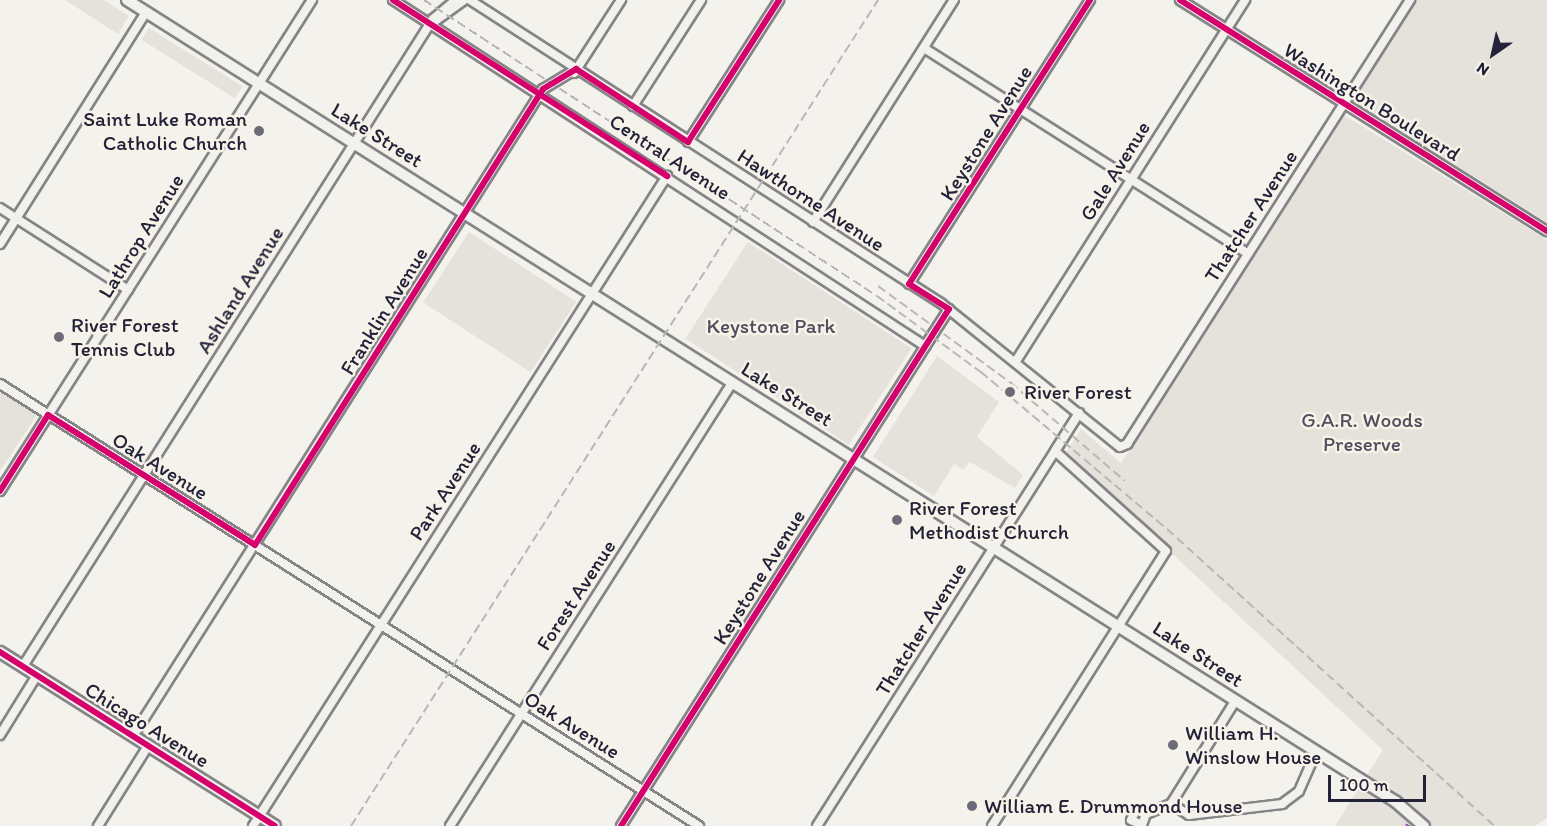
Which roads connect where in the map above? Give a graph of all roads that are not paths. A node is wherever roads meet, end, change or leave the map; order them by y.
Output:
1 (127, 0) edge
2 (312, 0) edge
3 (393, 0) edge
4 (456, 0) edge
5 (464, 0) edge
6 (470, 0) edge
7 (621, 0) edge
8 (701, 0) edge
9 (779, 0) edge
10 (954, 0) edge
11 (1090, 0) edge
12 (1180, 0) edge
13 (1245, 0) edge
14 (1410, 0) edge
15 (146, 12) junction
16 (431, 24) junction
17 (1227, 29) junction
18 (924, 48) junction
19 (576, 69) junction
20 (259, 83) junction
21 (542, 95) junction
22 (1344, 105) junction
23 (633, 106) junction
24 (1020, 109) junction
25 (688, 142) junction
26 (354, 144) junction
27 (667, 176) junction
28 (1131, 179) junction
29 (0, 208) edge
30 (465, 214) junction
31 (16, 218) junction
32 (813, 222) junction
33 (1547, 231) edge
34 (0, 244) edge
35 (1248, 254) junction
36 (909, 284) junction
37 (128, 290) junction
38 (593, 294) junction
39 (949, 309) junction
40 (925, 346) junction
41 (1016, 361) junction
42 (732, 383) junction
43 (0, 384) edge
44 (1079, 413) junction
45 (48, 415) junction
46 (1120, 447) joint
47 (1055, 451) junction
48 (854, 459) junction
49 (144, 475) junction
50 (0, 491) edge
51 (255, 544) junction
52 (994, 547) junction
53 (381, 625) junction
54 (1119, 626) junction
55 (0, 652) edge
56 (22, 666) junction
57 (37, 675) junction
58 (1235, 701) junction
59 (521, 714) junction
60 (0, 735) edge
61 (134, 736) junction
62 (148, 746) junction
63 (1316, 752) junction
64 (643, 791) junction
65 (1171, 804) junction
66 (1146, 814) dead end
67 (260, 816) junction
68 (98, 826) edge
69 (253, 826) edge
70 (275, 826) edge
71 (450, 826) edge
72 (621, 826) edge
73 (699, 826) edge
74 (817, 826) edge
75 (992, 826) edge
76 (1424, 826) edge

1 - 15 main road, Lake Street
2 - 20 street, Lathrop Avenue
3 - 16 street, Central Avenue
4 - 16 street, Ashland Avenue
5 - 16 street, Ashland Avenue
6 - 19 street, Hawthorne Avenue
7 - 19 street, Franklin Avenue
8 - 23 street
9 - 25 street
10 - 18 street
11 - 24 street, Keystone Avenue
12 - 17 street, Washington Boulevard
13 - 17 street, Gale Avenue
14 - 22 street, Thatcher Avenue
15 - 20 main road, Lake Street
15 - 31 street
16 - 21 street, Central Avenue
16 - 26 street, Ashland Avenue
17 - 22 street, Washington Boulevard
17 - 28 street, Gale Avenue
18 - 24 street
18 - 32 street
19 - 21 street, Franklin Avenue
19 - 23 street, Hawthorne Avenue
20 - 26 main road, Lake Street
20 - 37 street, Lathrop Avenue
21 - 27 street, Central Avenue
21 - 30 street, Franklin Avenue
22 - 33 street, Washington Boulevard
22 - 35 street, Thatcher Avenue
23 - 25 street, Hawthorne Avenue
24 - 28 street
24 - 36 street, Keystone Avenue
25 - 32 street, Hawthorne Avenue
26 - 30 main road, Lake Street
26 - 49 street, Ashland Avenue
27 - 38 street, Park Avenue
27 - 40 street, Central Avenue
28 - 35 street
28 - 41 street, Gale Avenue
29 - 31 street
30 - 38 main road, Lake Street
30 - 51 street, Franklin Avenue
31 - 34 street
31 - 37 street
32 - 36 street, Hawthorne Avenue
35 - 46 street, Thatcher Avenue
36 - 39 street, Hawthorne Avenue
37 - 45 street, Lathrop Avenue
38 - 42 main road, Lake Street
38 - 53 street, Park Avenue
39 - 40 street, Keystone Avenue
39 - 41 street, Hawthorne Avenue
40 - 48 street, Keystone Avenue
41 - 44 street, Hawthorne Avenue
42 - 48 main road, Lake Street
42 - 59 street, Forest Avenue
43 - 45 street, Oak Avenue
44 - 46 street, Hawthorne Avenue
44 - 47 street, Thatcher Avenue
45 - 49 street, Oak Avenue
45 - 50 street, Lathrop Avenue
47 - 52 street, Thatcher Avenue
47 - 54 street
48 - 52 main road, Lake Street
48 - 64 street, Keystone Avenue
49 - 51 street, Oak Avenue
49 - 56 street, Ashland Avenue
51 - 53 street, Oak Avenue
51 - 61 street, Franklin Avenue
52 - 54 main road, Lake Street
52 - 74 street, Thatcher Avenue
53 - 59 street, Oak Avenue
53 - 67 street, Park Avenue
54 - 58 main road, Lake Street
54 - 75 street
55 - 56 main road, Chicago Avenue
56 - 57 main road, Chicago Avenue
57 - 60 street
57 - 61 main road, Chicago Avenue
58 - 63 main road, Lake Street
58 - 65 street
59 - 64 street, Oak Avenue
59 - 71 street, Forest Avenue
61 - 62 main road, Chicago Avenue
62 - 67 main road, Chicago Avenue
62 - 68 street
63 - 65 street
63 - 76 main road, Lake Street
64 - 72 street, Keystone Avenue
64 - 73 street, Oak Avenue
65 - 66 street
67 - 69 street, Park Avenue
67 - 70 main road, Chicago Avenue

